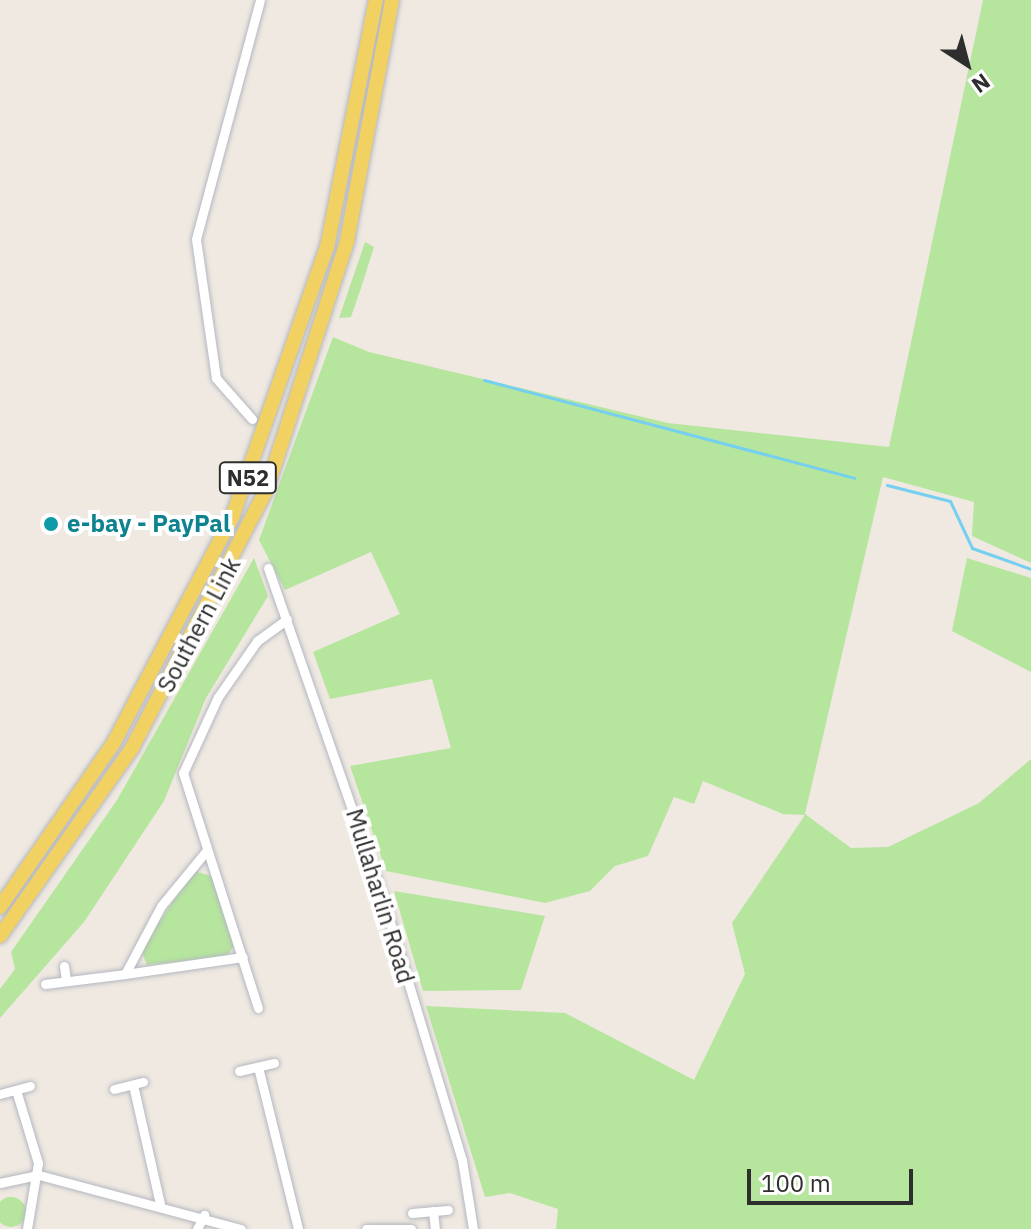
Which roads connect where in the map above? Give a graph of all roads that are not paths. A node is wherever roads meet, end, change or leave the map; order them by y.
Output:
1 (260, 0) edge
2 (376, 0) edge
3 (392, 0) edge
4 (252, 419) dead end
5 (268, 568) dead end
6 (287, 619) junction
7 (207, 850) junction
8 (0, 907) edge
9 (0, 936) edge
10 (243, 957) junction
11 (64, 966) dead end
12 (125, 974) junction
13 (66, 981) junction
14 (45, 984) dead end
15 (258, 1008) dead end
16 (274, 1063) dead end
17 (258, 1067) junction
18 (239, 1071) dead end
19 (30, 1086) dead end
20 (114, 1089) dead end
21 (16, 1090) junction
22 (0, 1094) edge
23 (39, 1175) junction
24 (0, 1183) edge
25 (160, 1204) junction
26 (448, 1210) dead end
27 (433, 1211) junction
28 (412, 1213) dead end
29 (204, 1215) junction
30 (27, 1229) edge
31 (197, 1229) edge
32 (241, 1229) edge
33 (298, 1229) edge
34 (366, 1229) edge
35 (411, 1229) edge
36 (435, 1229) edge
37 (473, 1229) edge

1 - 4 street
2 - 8 main road, Southern Link / N52
3 - 9 main road, Southern Link / N52
5 - 6 street, Mullaharlin Road
6 - 7 street
6 - 37 street, Mullaharlin Road
7 - 10 street
7 - 12 street
10 - 12 street
10 - 15 street
11 - 13 street
12 - 13 street
13 - 14 street
16 - 17 street
17 - 18 street
17 - 33 street
19 - 21 street
20 - 25 street
21 - 22 street
21 - 23 street
23 - 24 street
23 - 25 street
23 - 30 street
25 - 29 street
26 - 27 street
27 - 28 street
27 - 36 street
29 - 31 street
29 - 32 street
34 - 35 street

